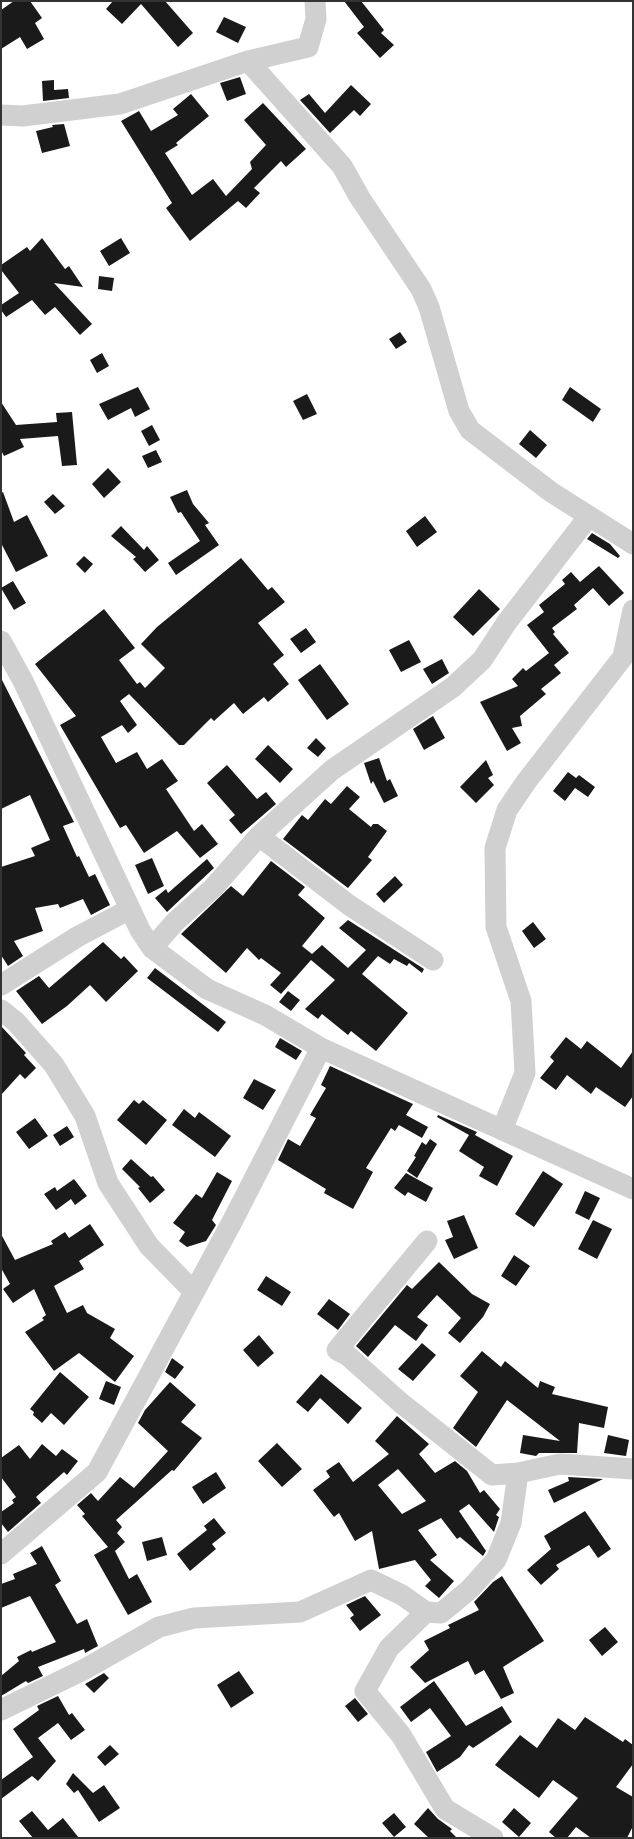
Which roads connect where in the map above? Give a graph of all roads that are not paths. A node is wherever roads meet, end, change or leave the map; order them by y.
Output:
1 (315, 1) edge
2 (248, 61) junction
3 (1, 115) edge
4 (589, 516) junction
5 (633, 544) edge
6 (633, 610) edge
7 (1, 641) edge
8 (259, 836) junction
9 (130, 909) junction
10 (152, 948) junction
11 (432, 960) dead end
12 (1, 985) edge
13 (1, 1010) edge
14 (321, 1048) junction
15 (502, 1130) junction
16 (633, 1189) edge
17 (427, 1241) dead end
18 (194, 1292) junction
19 (633, 1469) edge
20 (518, 1473) junction
21 (1, 1554) edge
22 (426, 1612) junction
23 (1, 1710) edge
24 (493, 1838) edge

1 - 2 street
2 - 3 street
2 - 4 street
4 - 5 street
4 - 8 street
6 - 15 street
7 - 9 street
8 - 10 street
8 - 11 street
9 - 10 street
9 - 12 street
10 - 14 street
13 - 18 street
14 - 15 street
14 - 18 street
15 - 16 street
17 - 20 street
18 - 21 street
19 - 20 street
20 - 22 street
22 - 23 street
22 - 24 street

